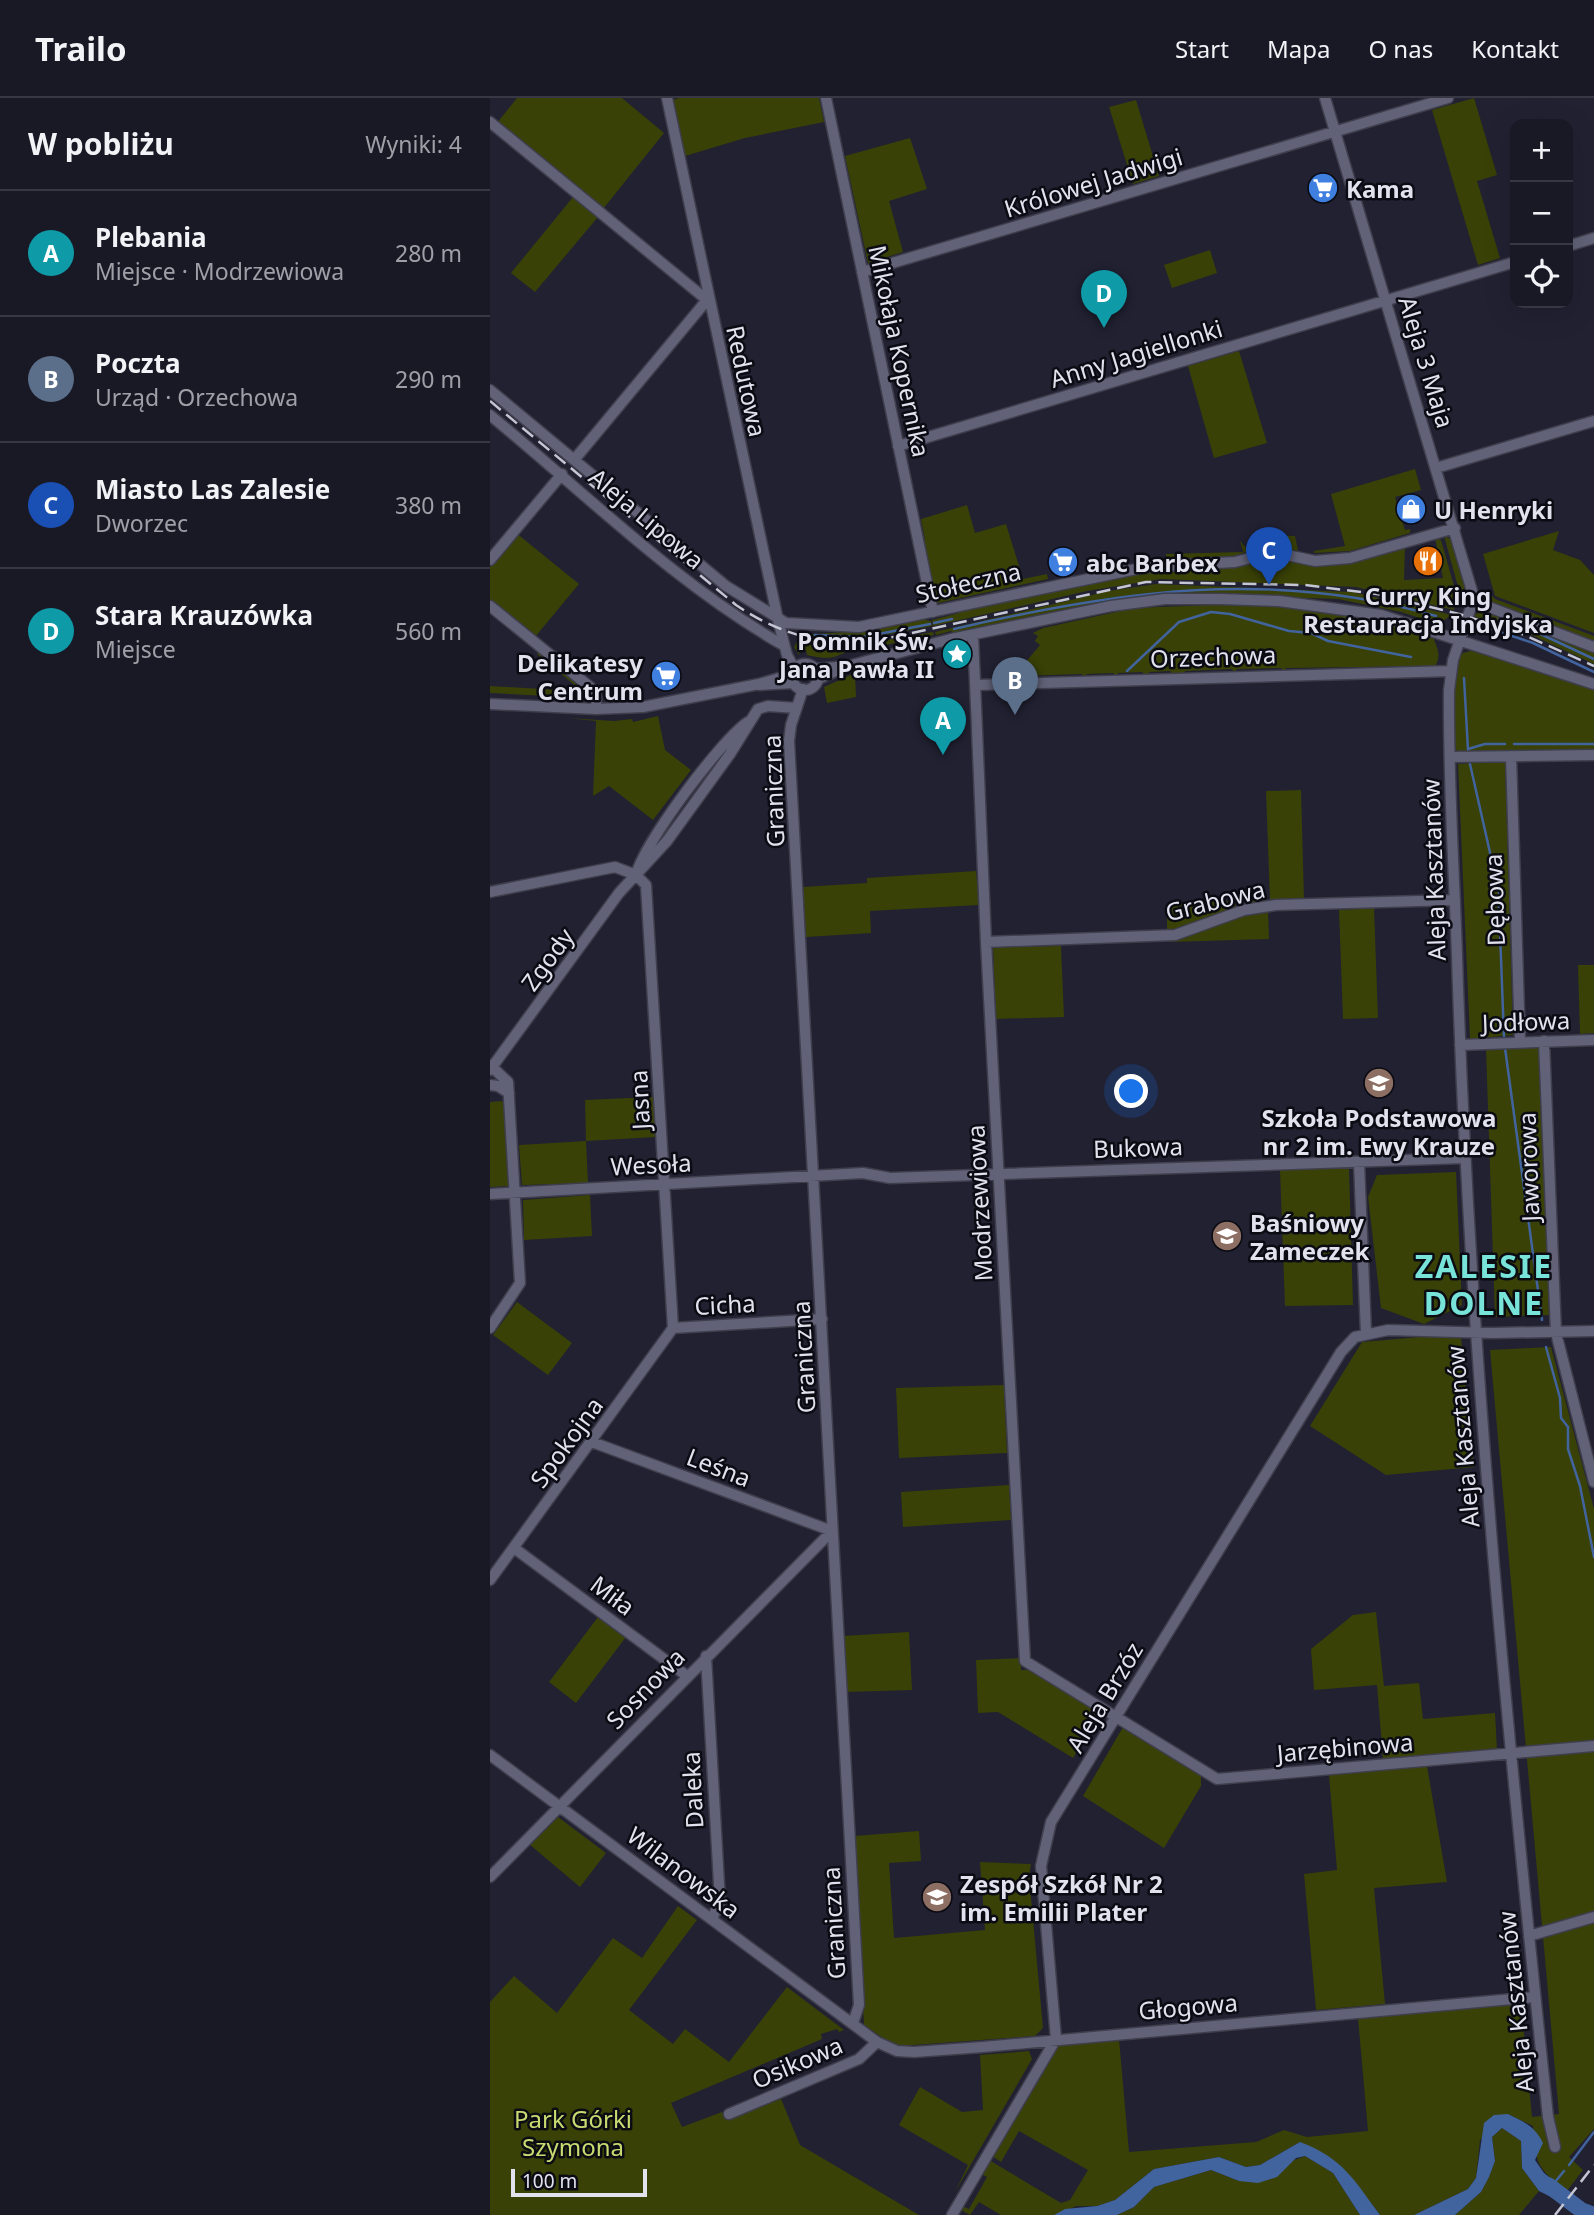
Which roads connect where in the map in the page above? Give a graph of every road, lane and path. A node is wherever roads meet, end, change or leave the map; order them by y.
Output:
1 (667, 98) edge
2 (1325, 98) edge
3 (1448, 98) edge
4 (829, 99) edge
5 (490, 122) edge
6 (1335, 132) junction
7 (1594, 238) edge
8 (1571, 245) edge
9 (1510, 263) edge
10 (862, 272) junction
11 (708, 300) junction
12 (1386, 300) junction
13 (490, 390) edge
14 (490, 415) edge
15 (1594, 421) edge
16 (898, 446) junction
17 (574, 460) junction
18 (1436, 468) junction
19 (562, 474) junction
20 (1455, 528) junction
21 (490, 560) edge
22 (1473, 601) junction
23 (490, 606) edge
24 (933, 612) junction
25 (778, 620) junction
26 (973, 635) junction
27 (1460, 639) junction
28 (783, 645) junction
29 (1594, 647) edge
30 (1451, 671) junction
31 (816, 674) junction
32 (796, 679) junction
33 (1594, 684) edge
34 (976, 685) junction
35 (490, 704) edge
36 (796, 708) junction
37 (596, 709) junction
38 (1594, 755) edge
39 (1511, 756) junction
40 (1450, 757) junction
41 (636, 875) junction
42 (490, 892) edge
43 (1455, 900) junction
44 (986, 942) junction
45 (1594, 1040) edge
46 (1520, 1041) junction
47 (1544, 1041) junction
48 (1460, 1045) junction
49 (491, 1069) edge
50 (490, 1085) edge
51 (509, 1093) junction
52 (1464, 1158) junction
53 (1359, 1162) junction
54 (998, 1173) junction
55 (814, 1176) junction
56 (665, 1184) junction
57 (515, 1193) junction
58 (490, 1194) edge
59 (822, 1319) junction
60 (490, 1328) edge
61 (673, 1328) junction
62 (1474, 1331) junction
63 (1594, 1331) edge
64 (1366, 1333) junction
65 (1556, 1333) junction
66 (592, 1442) junction
67 (1594, 1482) edge
68 (832, 1531) junction
69 (514, 1548) junction
70 (490, 1580) edge
71 (706, 1656) junction
72 (687, 1676) junction
73 (1117, 1716) junction
74 (1594, 1746) edge
75 (1513, 1753) junction
76 (490, 1755) edge
77 (559, 1806) junction
78 (490, 1877) edge
79 (1594, 1917) edge
80 (712, 1919) junction
81 (1529, 1936) junction
82 (1535, 1997) junction
83 (853, 2023) junction
84 (1056, 2039) junction
85 (877, 2042) junction
86 (729, 2114) dead end
87 (1555, 2147) dead end
88 (952, 2215) edge

1 - 11 street, Redutowa
2 - 6 street, Aleja 3 Maja
3 - 6 street, Królowej Jadwigi
4 - 10 street, Mikołaja Kopernika
5 - 11 street
6 - 10 street, Królowej Jadwigi
6 - 12 street, Aleja 3 Maja
7 - 8 street
9 - 12 street, Anny Jagiellonki
10 - 16 street, Mikołaja Kopernika
11 - 17 street
11 - 25 street, Redutowa
12 - 16 street, Anny Jagiellonki
12 - 18 street, Aleja 3 Maja
13 - 17 street, Aleja Lipowa
14 - 19 street, Aleja Lipowa
15 - 18 street
16 - 24 street, Mikołaja Kopernika
17 - 25 street, Aleja Lipowa
18 - 20 street, Aleja 3 Maja
19 - 21 street
19 - 28 street, Aleja Lipowa
20 - 22 street, Aleja 3 Maja
20 - 24 street, Stołeczna
22 - 27 street
22 - 29 street
23 - 37 street
24 - 25 street, Stołeczna
25 - 28 street, Redutowa
26 - 27 street
26 - 31 street
26 - 34 street, Modrzewiowa
27 - 30 street, Aleja Kasztanów
27 - 33 street
28 - 32 street, Redutowa
30 - 34 street, Orzechowa
30 - 40 street, Aleja Kasztanów
31 - 32 street
31 - 32 street
32 - 36 street, Graniczna
32 - 37 street
34 - 44 street, Modrzewiowa
35 - 37 street
36 - 41 street, Zgody
36 - 55 street, Graniczna
38 - 39 street
39 - 40 street
39 - 46 street, Dębowa
40 - 43 street, Aleja Kasztanów
41 - 42 street
41 - 49 street, Zgody
41 - 56 street, Jasna
43 - 44 street, Grabowa
43 - 48 street, Aleja Kasztanów
44 - 54 street, Modrzewiowa
45 - 47 street, Jodłowa
46 - 47 street, Jodłowa
46 - 48 street, Jodłowa
47 - 65 street, Jaworowa
48 - 52 street, Aleja Kasztanów
49 - 51 street
50 - 51 street
51 - 57 street
52 - 53 street, Bukowa
52 - 62 street, Aleja Kasztanów
53 - 54 street, Bukowa
53 - 64 street
54 - 55 street, Bukowa
54 - 73 street, Modrzewiowa
55 - 56 street, Wesoła
55 - 59 street, Graniczna
56 - 57 street, Wesoła
56 - 61 street, Jasna
57 - 58 street, Wesoła
57 - 60 street
59 - 61 street, Cicha
59 - 68 street, Graniczna
61 - 66 street, Spokojna
62 - 64 street
62 - 65 street
62 - 75 street, Aleja Kasztanów
63 - 65 street
64 - 73 street, Aleja Brzóz
65 - 67 street, Jaworowa
66 - 68 street, Leśna
66 - 69 street, Spokojna
68 - 71 street, Sosnowa
68 - 83 street, Graniczna
69 - 70 street, Spokojna
69 - 72 street, Miła
71 - 72 street, Sosnowa
71 - 80 street, Daleka
72 - 77 street, Sosnowa
73 - 75 street, Jarzębinowa
73 - 84 street, Aleja Brzóz
74 - 75 street, Jarzębinowa
75 - 81 street, Aleja Kasztanów
76 - 77 street, Wilanowska
77 - 78 street, Sosnowa
77 - 80 street, Wilanowska
79 - 81 street
80 - 83 street, Wilanowska
81 - 82 street, Aleja Kasztanów
82 - 84 street, Głogowa
82 - 87 street, Aleja Kasztanów
83 - 85 street, Głogowa
84 - 85 street, Głogowa
84 - 88 street
85 - 86 street, Osikowa

